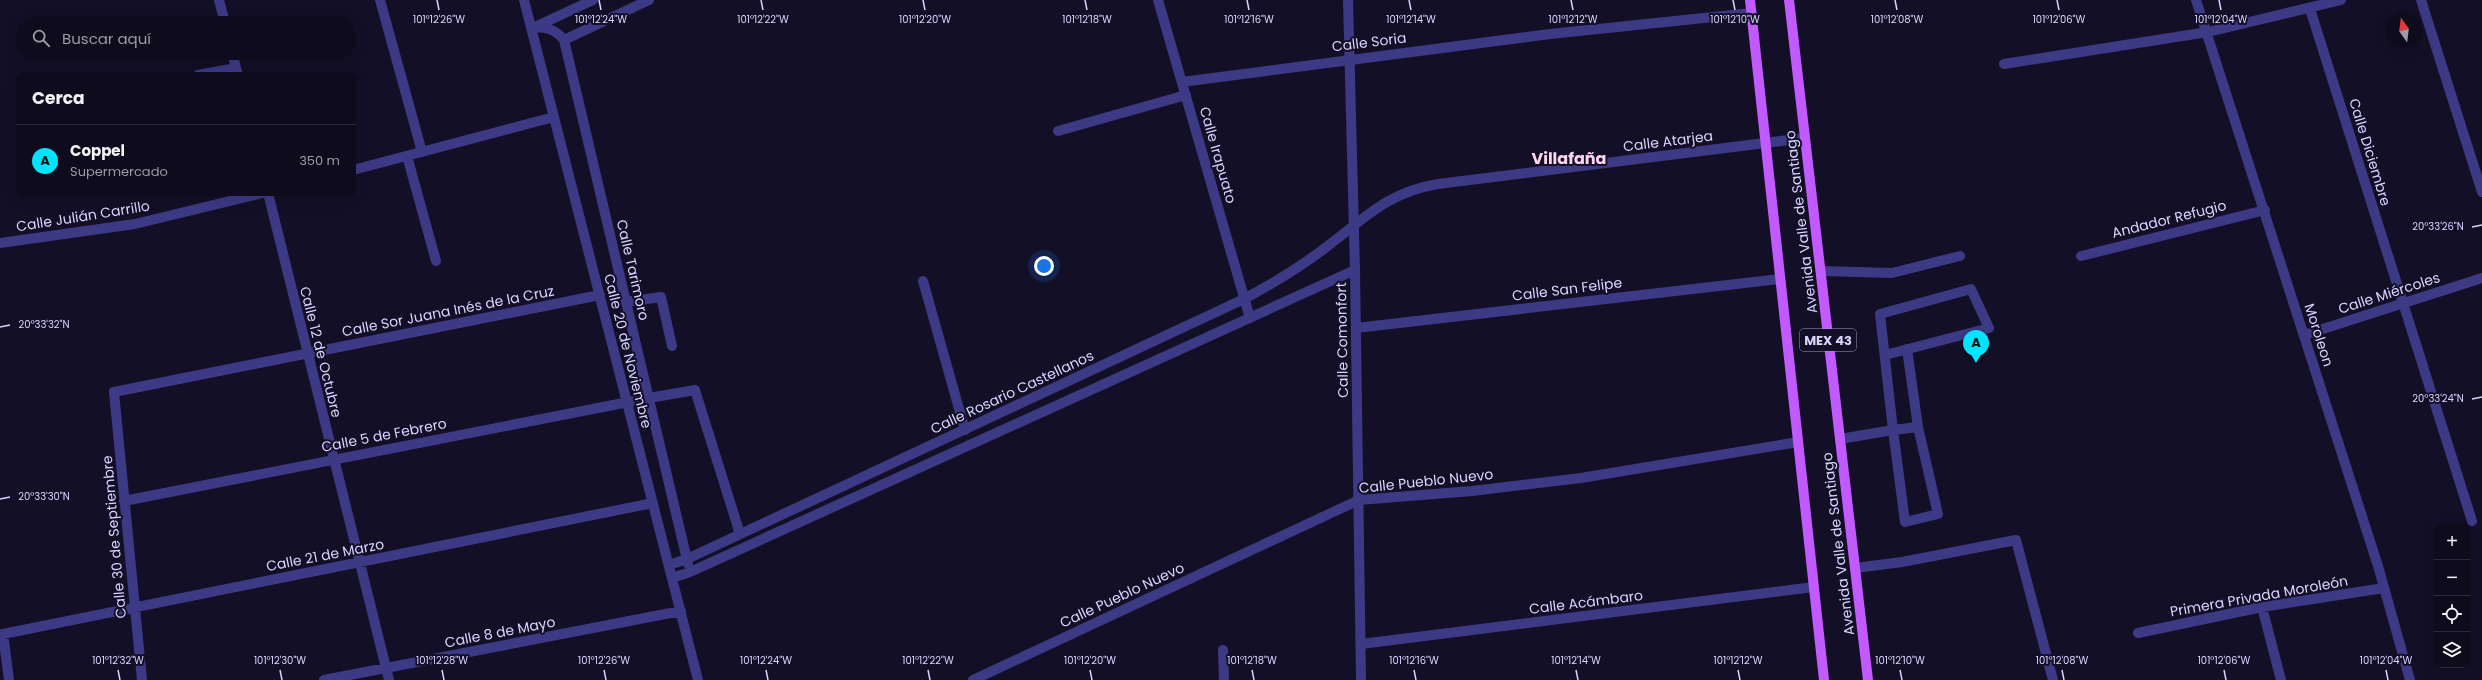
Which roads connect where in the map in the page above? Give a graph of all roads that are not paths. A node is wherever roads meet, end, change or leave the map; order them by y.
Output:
1 (219, 0) edge
2 (380, 0) edge
3 (524, 0) edge
4 (593, 0) edge
5 (649, 0) edge
6 (1158, 0) edge
7 (1348, 0) edge
8 (1750, 0) edge
9 (1789, 0) edge
10 (2196, 0) edge
11 (2341, 0) edge
12 (2421, 0) edge
13 (2310, 9) junction
14 (1752, 13) junction
15 (223, 16) edge
16 (531, 28) junction
17 (2208, 32) junction
18 (564, 40) junction
19 (1350, 58) junction
20 (234, 60) edge
21 (2004, 64) dead end
22 (237, 71) edge
23 (1182, 82) junction
24 (1186, 96) junction
25 (554, 117) junction
26 (1058, 131) dead end
27 (1805, 138) junction
28 (1766, 143) junction
29 (422, 152) junction
30 (407, 156) junction
31 (356, 169) edge
32 (2482, 192) edge
33 (251, 196) edge
34 (269, 196) edge
35 (2264, 210) junction
36 (1354, 224) junction
37 (0, 243) edge
38 (1960, 256) dead end
39 (2081, 256) dead end
40 (436, 261) dead end
41 (1355, 270) junction
42 (1820, 271) junction
43 (2482, 278) edge
44 (1780, 279) junction
45 (923, 280) dead end
46 (600, 295) junction
47 (1244, 299) junction
48 (626, 302) junction
49 (2403, 303) junction
50 (1250, 318) junction
51 (1356, 328) junction
52 (2304, 335) junction
53 (672, 346) dead end
54 (1907, 350) junction
55 (308, 353) junction
56 (1885, 355) junction
57 (114, 392) joint
58 (649, 398) junction
59 (626, 403) junction
60 (1918, 426) junction
61 (965, 430) junction
62 (1893, 430) junction
63 (1840, 439) junction
64 (1798, 442) junction
65 (334, 459) junction
66 (1359, 500) junction
67 (124, 501) junction
68 (653, 503) junction
69 (2472, 521) dead end
70 (740, 534) junction
71 (687, 560) junction
72 (360, 562) junction
73 (669, 565) junction
74 (1855, 568) junction
75 (690, 572) junction
76 (672, 578) junction
77 (1814, 587) junction
78 (2384, 588) junction
79 (2262, 607) junction
80 (134, 608) junction
81 (681, 611) junction
82 (2138, 633) dead end
83 (1361, 644) junction
84 (1223, 650) dead end
85 (386, 668) junction
86 (9, 680) edge
87 (142, 680) edge
88 (324, 680) edge
89 (389, 680) edge
90 (698, 680) edge
91 (973, 680) edge
92 (1224, 680) edge
93 (1361, 680) edge
94 (1824, 680) edge
95 (1868, 680) edge
96 (2053, 680) edge
97 (2281, 680) edge
98 (2410, 680) edge

1 - 15 street
2 - 29 street
3 - 16 street
4 - 16 street
5 - 18 street
6 - 23 street, Calle Irapuato
7 - 19 street, Calle Comonfort
8 - 14 main road, Avenida Valle de Santiago / MEX 43
9 - 27 main road, Avenida Valle de Santiago / MEX 43
10 - 17 street, Moroleon
11 - 13 street
12 - 32 street
13 - 17 street
13 - 49 street, Calle Diciembre
14 - 19 street, Calle Soria
14 - 28 main road, Avenida Valle de Santiago / MEX 43
16 - 18 street
16 - 25 street, Calle 20 de Noviembre
17 - 21 street
17 - 35 street, Moroleon
18 - 48 street, Calle Tarimoro
19 - 23 street, Calle Soria
19 - 36 street, Calle Comonfort
20 - 22 street
23 - 24 street, Calle Irapuato
24 - 26 street
24 - 47 street, Calle Irapuato
25 - 29 street
25 - 46 street, Calle 20 de Noviembre
27 - 28 street, Calle Atarjea
27 - 42 main road, Avenida Valle de Santiago / MEX 43
28 - 36 street, Calle Atarjea
28 - 44 main road, Avenida Valle de Santiago / MEX 43
29 - 30 street
30 - 31 street
30 - 40 street
33 - 37 street, Calle Julián Carrillo
34 - 55 street, Calle 12 de Octubre
35 - 39 street, Andador Refugio
35 - 52 street, Moroleon
36 - 41 street, Calle Comonfort
36 - 47 street, Calle Rosario Castellanos
38 - 42 street
41 - 50 street
41 - 51 street, Calle Comonfort
42 - 63 main road, Avenida Valle de Santiago / MEX 43
43 - 49 street, Calle Miércoles
44 - 51 street, Calle San Felipe
44 - 64 main road, Avenida Valle de Santiago / MEX 43
45 - 61 street
46 - 55 street, Calle Sor Juana Inés de la Cruz
46 - 59 street, Calle 20 de Noviembre
47 - 50 street, Calle Irapuato
47 - 61 street, Calle Rosario Castellanos
48 - 53 street
48 - 58 street, Calle Tarimoro
49 - 52 street, Calle Miércoles
49 - 69 street, Calle Diciembre
50 - 75 street
51 - 66 street, Calle Comonfort
52 - 78 street, Moroleon
54 - 56 street
54 - 56 street
54 - 60 street
55 - 57 street, Calle Sor Juana Inés de la Cruz
55 - 65 street, Calle 12 de Octubre
56 - 62 street
57 - 67 street, Calle 30 de Septiembre
58 - 59 street, Calle 5 de Febrero
58 - 70 street, Calle 5 de Febrero
58 - 71 street, Calle Tarimoro
59 - 65 street, Calle 5 de Febrero
59 - 68 street, Calle 20 de Noviembre
60 - 62 street
60 - 62 street
61 - 70 street, Calle Rosario Castellanos
62 - 63 street
63 - 74 main road, Avenida Valle de Santiago / MEX 43
64 - 66 street, Calle Pueblo Nuevo
64 - 77 main road, Avenida Valle de Santiago / MEX 43
65 - 67 street, Calle 5 de Febrero
65 - 72 street, Calle 12 de Octubre
66 - 83 street, Calle Comonfort
66 - 91 street, Calle Pueblo Nuevo
67 - 80 street, Calle 30 de Septiembre
68 - 72 street, Calle 21 de Marzo
68 - 73 street, Calle 20 de Noviembre
70 - 71 street, Calle Rosario Castellanos
71 - 73 street, Calle Rosario Castellanos
71 - 75 street, Calle Tarimoro
72 - 80 street, Calle 21 de Marzo
72 - 85 street, Calle 12 de Octubre
73 - 76 street, Calle 20 de Noviembre
74 - 95 main road, Avenida Valle de Santiago / MEX 43
74 - 96 street
75 - 76 street
76 - 81 street, Calle 20 de Noviembre
77 - 83 street, Calle Acámbaro
77 - 94 main road, Avenida Valle de Santiago / MEX 43
78 - 79 street, Primera Privada Moroleón
78 - 98 street, Moroleon
79 - 82 street, Primera Privada Moroleón
79 - 97 street
80 - 86 street, Calle 21 de Marzo
80 - 87 street, Calle 30 de Septiembre
81 - 85 street, Calle 8 de Mayo
81 - 90 street, Calle 20 de Noviembre
83 - 93 street, Calle Comonfort
84 - 92 street
85 - 88 street, Calle 8 de Mayo
85 - 89 street, Calle 12 de Octubre

